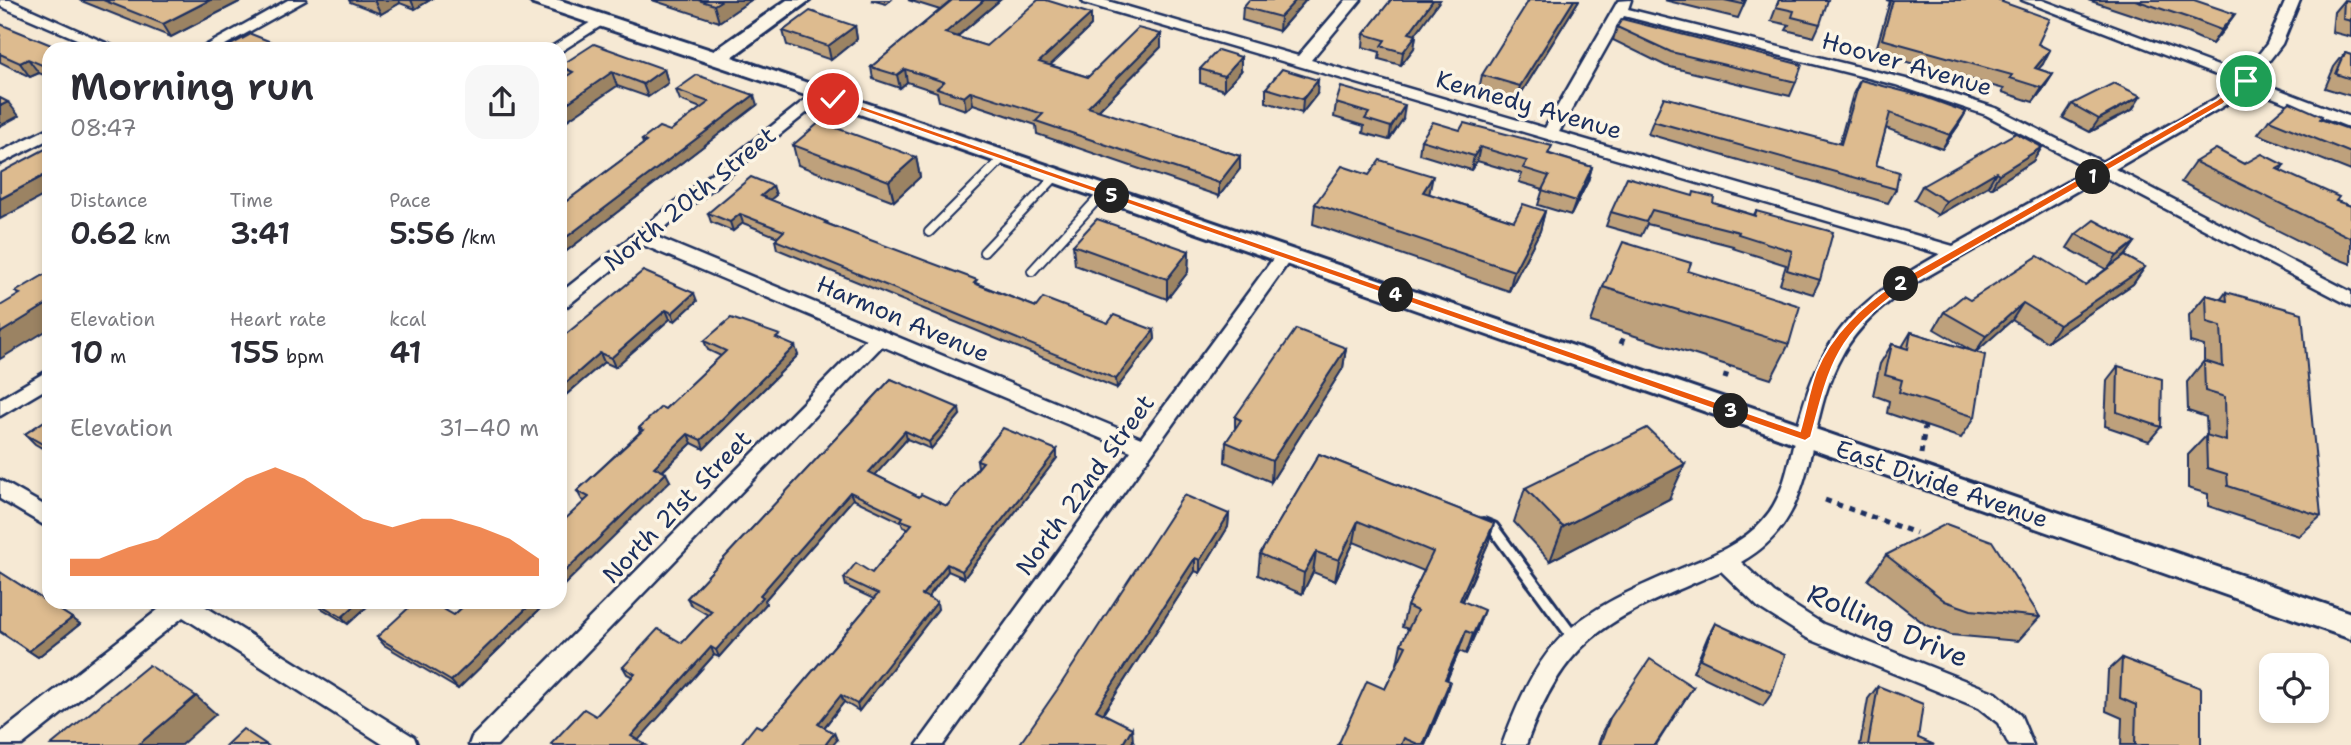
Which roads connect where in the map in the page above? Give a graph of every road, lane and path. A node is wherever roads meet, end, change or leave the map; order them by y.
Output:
1 (299, 0) edge
2 (540, 0) edge
3 (800, 0) edge
4 (1089, 0) edge
5 (1354, 0) edge
6 (2029, 0) edge
7 (2293, 0) edge
8 (0, 1) edge
9 (1623, 5) edge
10 (598, 21) junction
11 (95, 42) edge
12 (220, 42) edge
13 (566, 42) edge
14 (715, 60) junction
15 (1301, 62) junction
16 (2246, 81) junction
17 (821, 94) junction
18 (2351, 123) edge
19 (1550, 134) junction
20 (42, 137) edge
21 (1003, 158) junction
22 (0, 159) edge
23 (2105, 170) junction
24 (1056, 176) junction
25 (1102, 193) junction
26 (929, 232) dead end
27 (642, 238) junction
28 (984, 252) dead end
29 (1956, 253) junction
30 (1284, 256) junction
31 (1032, 271) dead end
32 (567, 297) edge
33 (2351, 300) edge
34 (1625, 333) dead end
35 (880, 336) junction
36 (1621, 344) dead end
37 (1730, 365) dead end
38 (1725, 379) dead end
39 (42, 382) edge
40 (0, 409) edge
41 (1925, 426) dead end
42 (1805, 437) junction
43 (1144, 448) junction
44 (1917, 476) junction
45 (0, 488) edge
46 (1825, 500) dead end
47 (42, 515) edge
48 (1470, 518) edge
49 (1916, 533) dead end
50 (1724, 560) junction
51 (174, 609) edge
52 (191, 609) edge
53 (2351, 626) edge
54 (1573, 637) junction
55 (3, 745) edge
56 (405, 745) edge
57 (481, 745) edge
58 (929, 745) edge
59 (1514, 745) edge
60 (2021, 745) edge

1 - 12 street
2 - 10 street, East Divide Avenue
3 - 14 street
4 - 15 street, Kennedy Avenue
5 - 15 street
6 - 16 street
7 - 16 street
8 - 11 street
9 - 19 street
9 - 23 street, Hoover Avenue
10 - 13 street
10 - 14 street, East Divide Avenue
14 - 17 street, East Divide Avenue
15 - 19 street, Kennedy Avenue
16 - 18 street
16 - 23 street
17 - 21 street, East Divide Avenue
17 - 27 street, North 20th Street
19 - 29 street, Kennedy Avenue
20 - 22 street
21 - 24 street, East Divide Avenue
21 - 26 lane
23 - 29 street
23 - 33 street, Hoover Avenue
24 - 25 street, East Divide Avenue
24 - 28 lane
25 - 30 street, East Divide Avenue
25 - 31 lane
27 - 32 street, North 20th Street
27 - 35 street, Harmon Avenue
29 - 42 street
30 - 42 street, East Divide Avenue
30 - 43 street, North 22nd Street
34 - 36 path
35 - 43 street, Harmon Avenue
35 - 57 street, North 21st Street
37 - 38 path
39 - 40 street
41 - 44 path
42 - 44 street, East Divide Avenue
42 - 50 street
43 - 58 street, North 22nd Street
44 - 53 street, East Divide Avenue
45 - 47 street
46 - 49 path
48 - 54 lane
50 - 54 street
50 - 60 street, Rolling Drive
51 - 55 street
52 - 56 street
54 - 59 street

